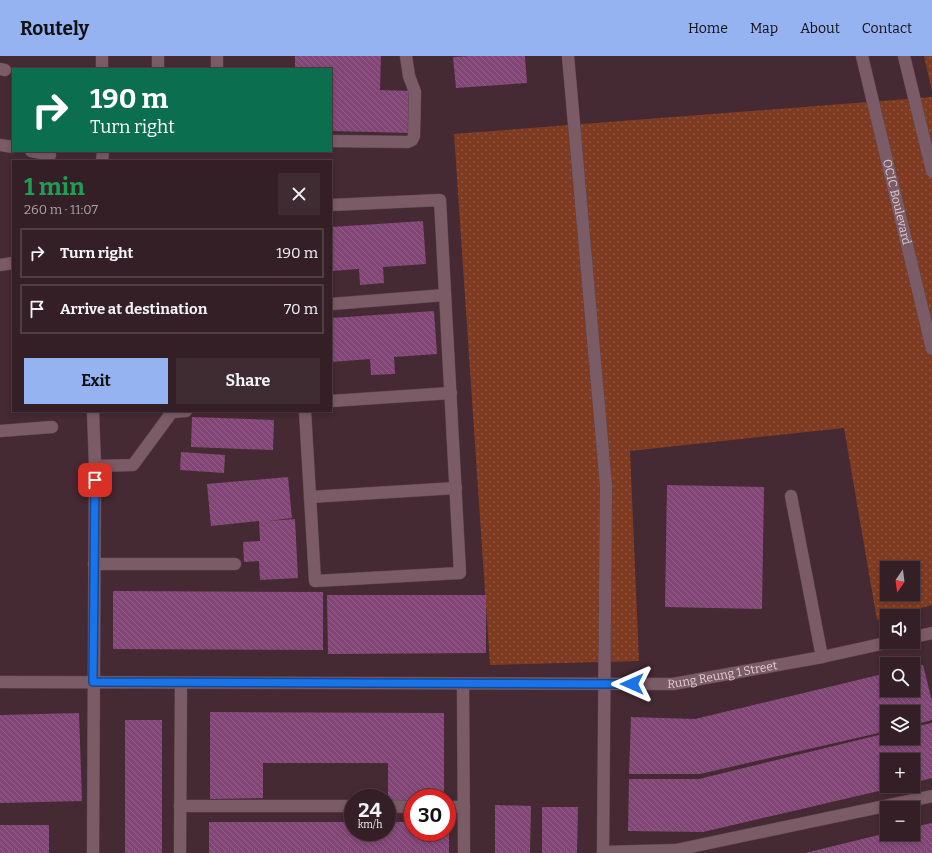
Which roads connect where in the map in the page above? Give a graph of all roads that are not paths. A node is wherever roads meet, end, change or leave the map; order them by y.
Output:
1 (102, 56) edge
2 (158, 56) edge
3 (217, 56) edge
4 (406, 56) edge
5 (568, 56) edge
6 (862, 56) edge
7 (904, 56) edge
8 (102, 68) edge
9 (158, 68) edge
10 (217, 68) edge
11 (332, 142) edge
12 (0, 145) edge
13 (12, 148) edge
14 (36, 152) edge
15 (50, 155) dead end
16 (932, 171) edge
17 (332, 205) edge
18 (12, 263) edge
19 (0, 265) edge
20 (445, 295) junction
21 (332, 304) edge
22 (932, 349) edge
23 (451, 393) junction
24 (332, 401) edge
25 (93, 412) edge
26 (172, 412) edge
27 (306, 412) edge
28 (52, 427) dead end
29 (0, 431) edge
30 (95, 466) junction
31 (456, 488) junction
32 (791, 496) dead end
33 (310, 497) junction
34 (94, 564) junction
35 (235, 564) dead end
36 (932, 633) edge
37 (920, 636) edge
38 (880, 644) edge
39 (822, 657) junction
40 (0, 682) edge
41 (93, 682) junction
42 (180, 683) junction
43 (463, 684) junction
44 (605, 684) junction
45 (932, 796) edge
46 (180, 806) junction
47 (344, 806) edge
48 (456, 807) edge
49 (464, 807) junction
50 (603, 852) edge
51 (92, 853) edge
52 (180, 853) edge
53 (464, 853) edge

1 - 8 street
2 - 9 street
3 - 10 street
4 - 11 street
5 - 44 street
6 - 22 street, OCIC Boulevard
7 - 16 street
12 - 13 street
14 - 15 street
17 - 20 street
18 - 19 street
20 - 21 street
20 - 23 street
23 - 24 street
23 - 31 street
25 - 30 street
26 - 30 street
27 - 33 street
28 - 29 street
30 - 34 street
31 - 33 street
31 - 33 street
32 - 39 street
34 - 35 street
34 - 41 street
36 - 37 street
38 - 39 street, Rung Reung 1 Street
39 - 44 street, Rung Reung 1 Street
40 - 41 street, Rung Reung 1 Street
41 - 42 street, Rung Reung 1 Street
41 - 51 street
42 - 43 street, Rung Reung 1 Street
42 - 46 street
43 - 44 street, Rung Reung 1 Street
43 - 49 street
44 - 50 street
45 - 50 street
46 - 47 street
46 - 52 street
48 - 49 street
49 - 53 street

